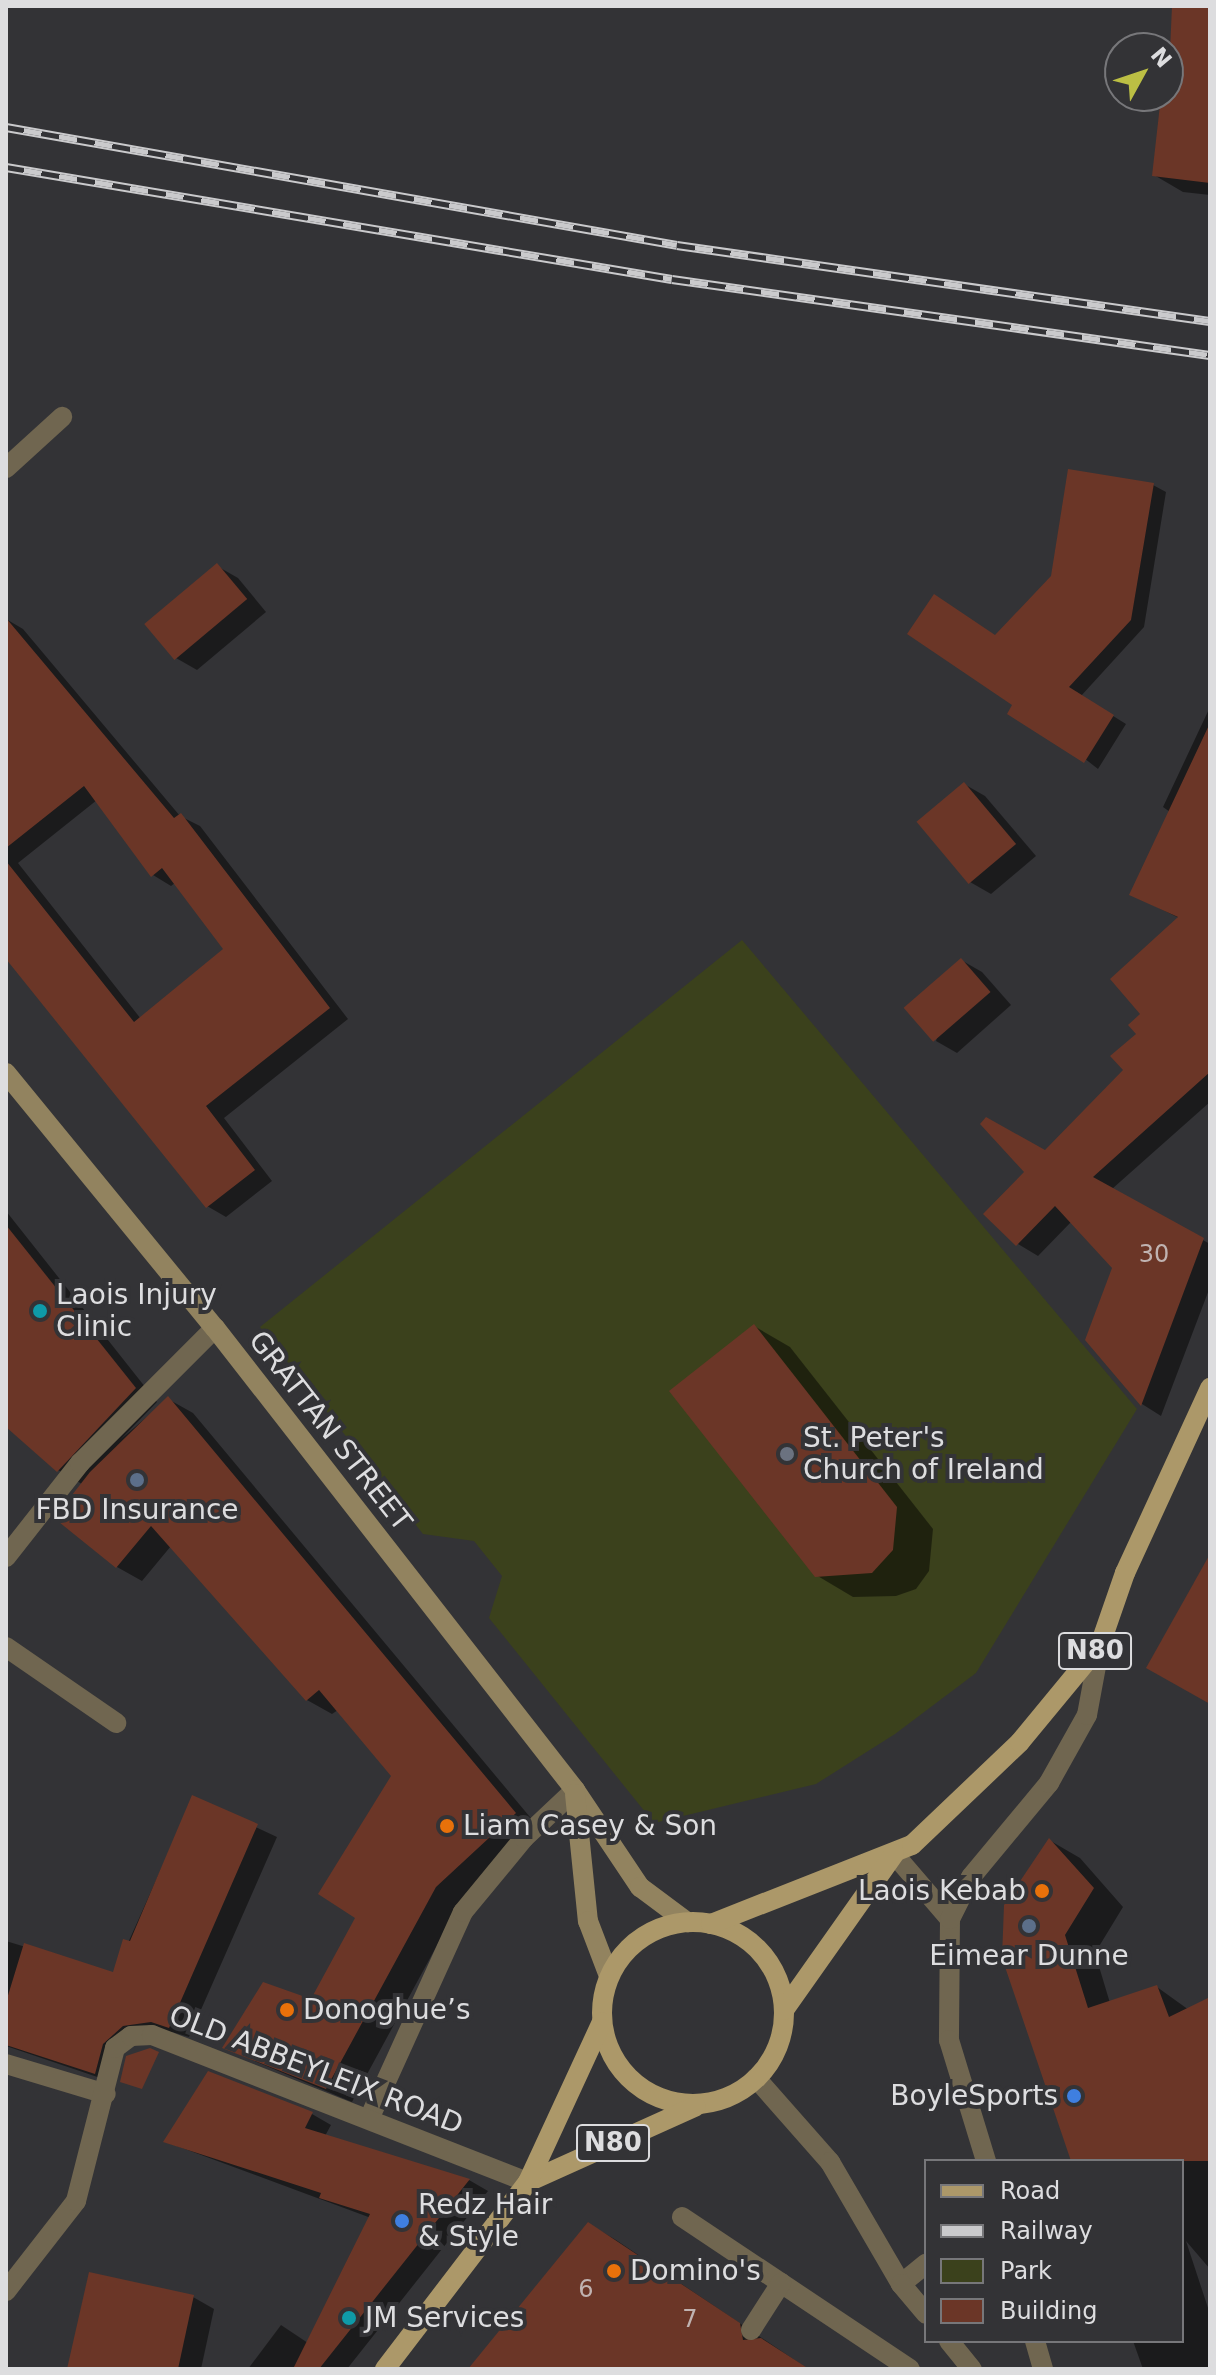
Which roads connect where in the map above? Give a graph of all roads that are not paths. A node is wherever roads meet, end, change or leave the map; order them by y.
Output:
1 (62, 417) dead end
2 (6, 468) edge
3 (6, 1073) edge
4 (215, 1328) junction
5 (1210, 1388) edge
6 (6, 1557) edge
7 (1100, 1645) junction
8 (6, 1647) edge
9 (116, 1723) dead end
10 (575, 1790) junction
11 (894, 1854) junction
12 (950, 1919) junction
13 (687, 1922) junction
14 (711, 1924) junction
15 (609, 1976) junction
16 (784, 2010) junction
17 (602, 2022) junction
18 (6, 2064) edge
19 (756, 2078) junction
20 (106, 2094) junction
21 (699, 2105) junction
22 (369, 2119) junction
23 (985, 2159) edge
24 (528, 2182) junction
25 (682, 2217) dead end
26 (924, 2266) edge
27 (781, 2283) junction
28 (901, 2284) junction
29 (6, 2291) edge
30 (924, 2312) edge
31 (751, 2330) dead end
32 (951, 2343) edge
33 (1036, 2343) edge
34 (385, 2369) edge
35 (910, 2369) edge
36 (972, 2369) edge
37 (1043, 2369) edge

1 - 2 street
3 - 4 main road, GRATTAN STREET
4 - 6 street
4 - 10 main road, GRATTAN STREET
5 - 7 main road, N80
7 - 11 main road, N80
7 - 12 street
8 - 9 street
10 - 13 main road, GRATTAN STREET
10 - 15 main road
10 - 22 street
11 - 12 street
11 - 14 main road, N80
11 - 16 main road, N80
12 - 23 street
13 - 14 main road, N80
13 - 15 main road, N80
14 - 16 main road, N80
15 - 17 main road, N80
16 - 19 main road, N80
17 - 21 main road, N80
17 - 24 main road, N80
18 - 20 street
19 - 21 main road, N80
19 - 28 street
20 - 22 street, OLD ABBEYLEIX ROAD
20 - 29 street, OLD ABBEYLEIX ROAD
21 - 24 main road, N80
22 - 24 street, OLD ABBEYLEIX ROAD
24 - 34 main road, N80
25 - 27 street
26 - 28 street
27 - 31 street
27 - 35 street
28 - 30 street
32 - 36 street
33 - 37 street

